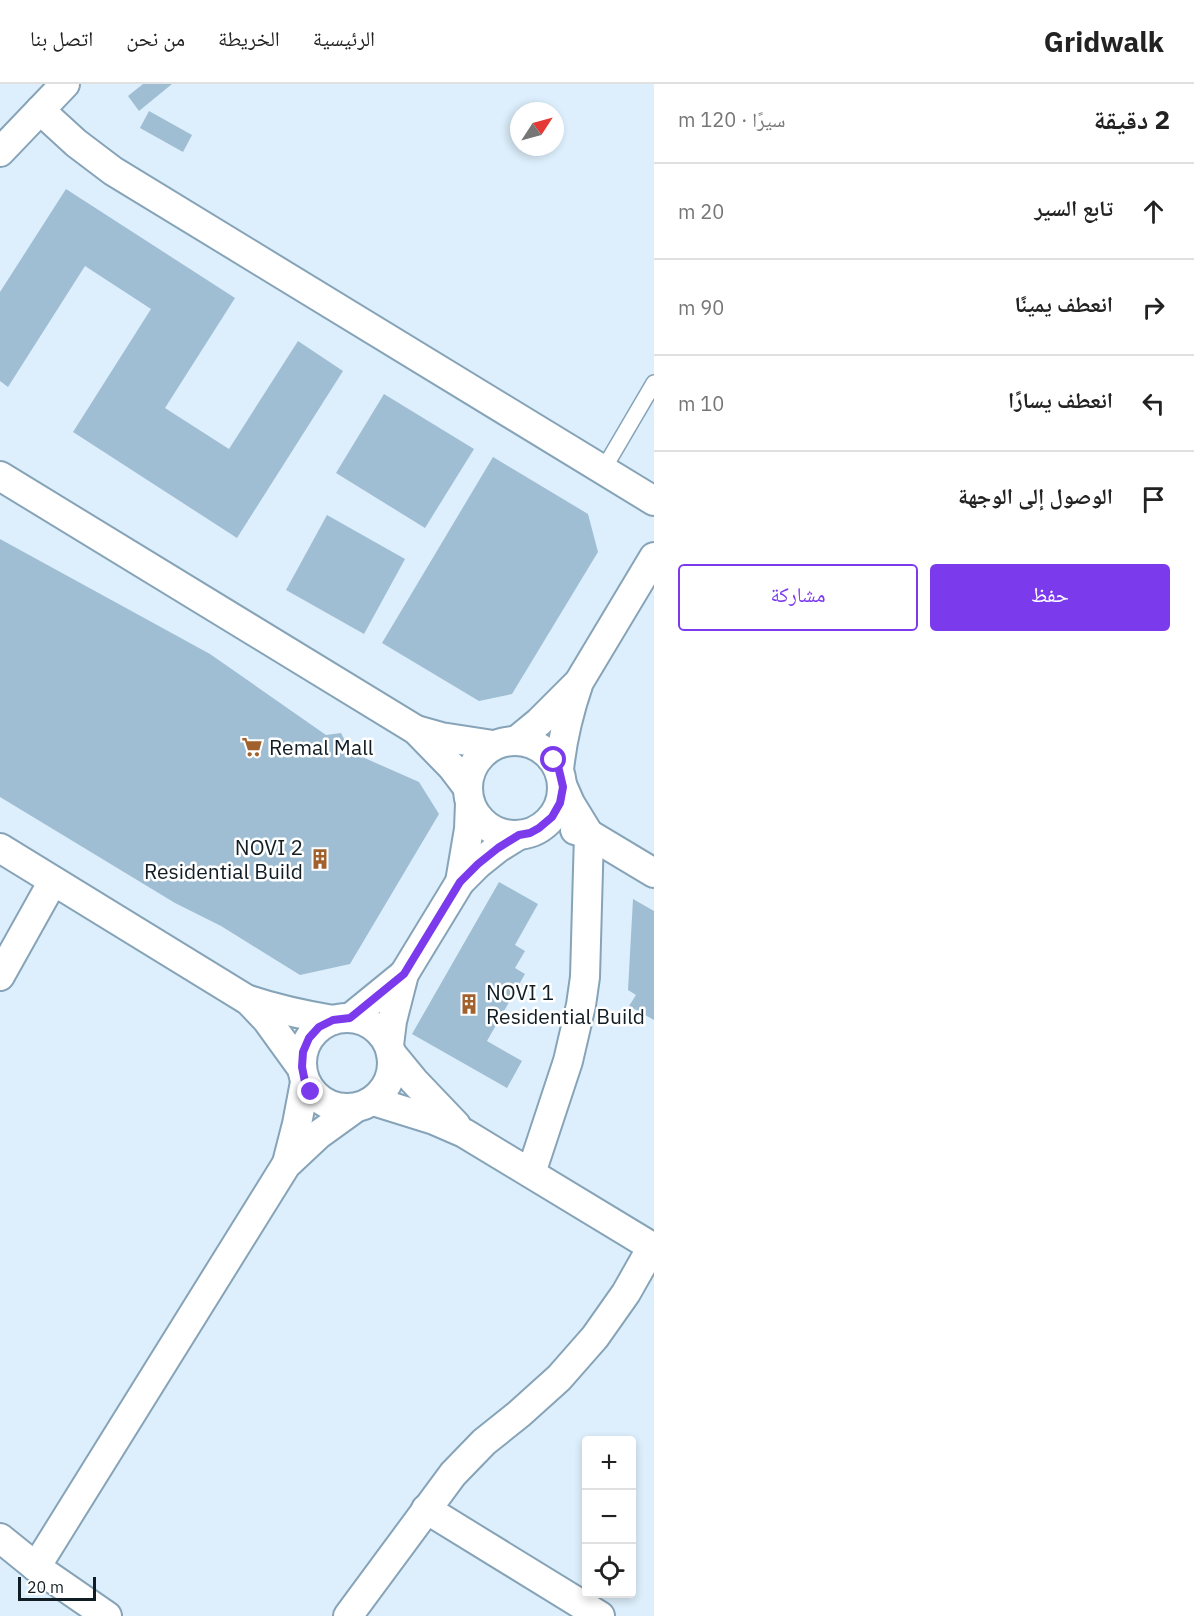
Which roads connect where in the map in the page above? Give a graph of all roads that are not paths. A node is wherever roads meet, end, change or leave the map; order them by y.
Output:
1 (66, 84) edge
2 (40, 110) junction
3 (0, 152) edge
4 (654, 383) edge
5 (603, 470) junction
6 (0, 476) edge
7 (654, 501) edge
8 (654, 557) edge
9 (579, 682) junction
10 (416, 730) junction
11 (505, 743) junction
12 (561, 778) junction
13 (469, 796) junction
14 (529, 832) junction
15 (589, 834) junction
16 (0, 848) edge
17 (654, 873) edge
18 (53, 881) junction
19 (460, 882) junction
20 (404, 974) junction
21 (0, 976) edge
22 (246, 999) junction
23 (341, 1019) junction
24 (390, 1049) junction
25 (303, 1075) junction
26 (363, 1105) junction
27 (464, 1132) junction
28 (286, 1166) junction
29 (531, 1173) junction
30 (653, 1248) edge
31 (426, 1509) junction
32 (0, 1538) edge
33 (36, 1567) junction
34 (383, 1568) junction
35 (107, 1616) edge
36 (348, 1616) edge
37 (361, 1616) edge
38 (600, 1616) edge

1 - 2 street
2 - 3 street
2 - 5 street
4 - 5 lane
5 - 7 street
6 - 10 street
8 - 9 street
9 - 11 street
9 - 12 street
10 - 11 street
10 - 13 street
11 - 12 street
11 - 13 street
12 - 14 street
12 - 15 street
13 - 14 street
13 - 19 street
14 - 15 street
14 - 19 street
15 - 17 street
15 - 29 street
16 - 18 street
18 - 21 street
18 - 22 street
19 - 20 street
20 - 23 street
20 - 24 street
22 - 23 street
22 - 25 street
23 - 24 street
23 - 25 street
24 - 26 street
24 - 27 street
25 - 26 street
25 - 28 street
26 - 27 street
26 - 28 street
27 - 29 street
28 - 33 street
29 - 30 street
30 - 31 street
31 - 34 street
31 - 38 street
32 - 33 street
33 - 35 street
34 - 36 street
34 - 37 street

